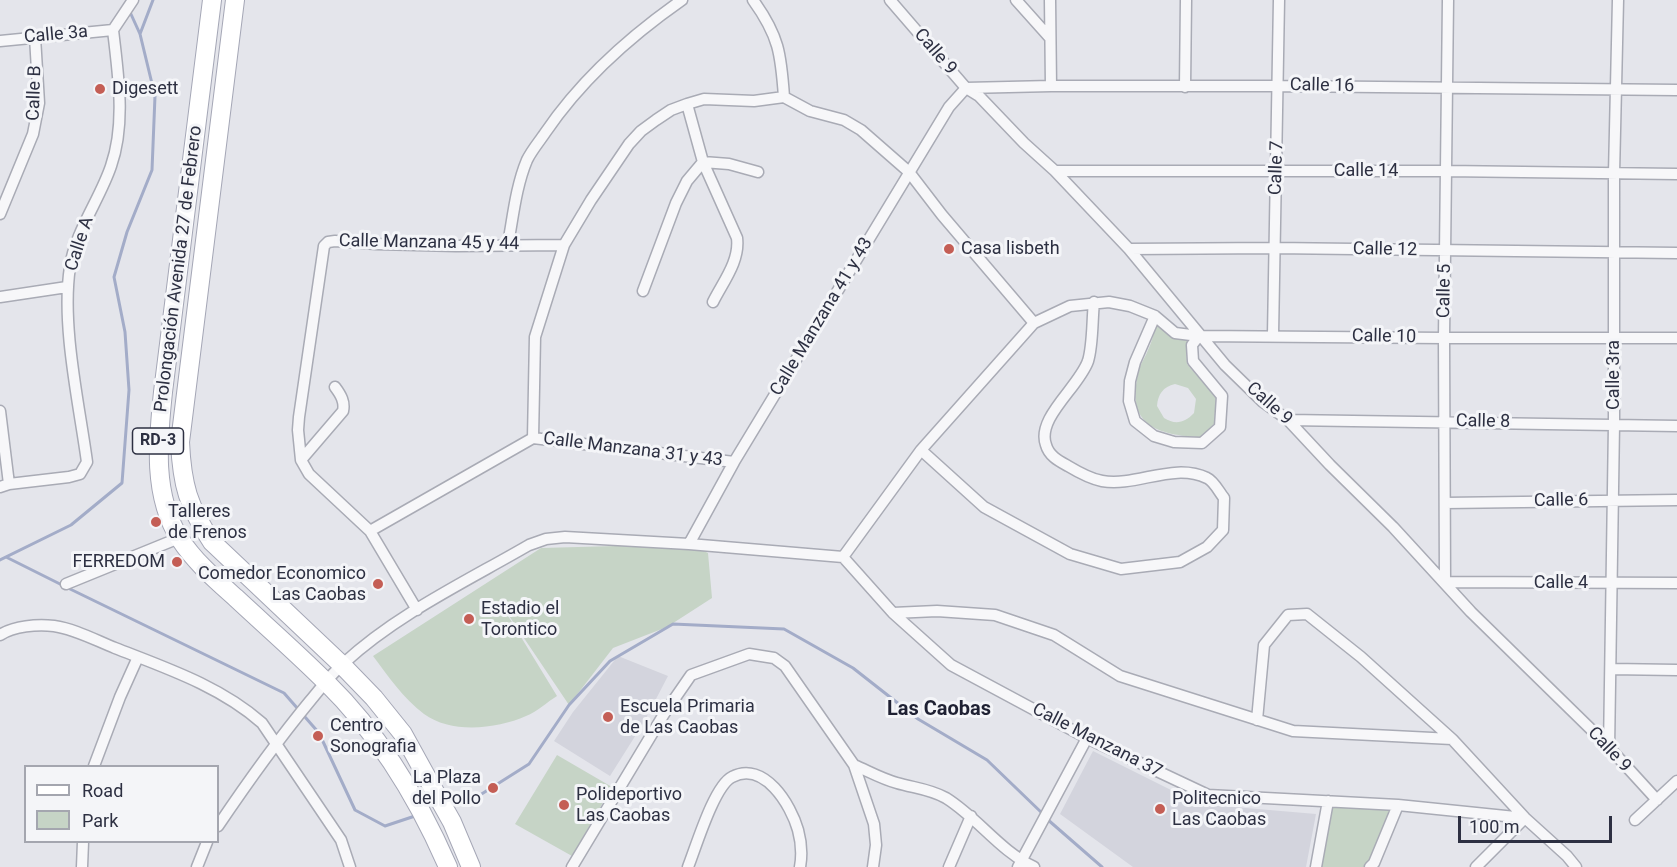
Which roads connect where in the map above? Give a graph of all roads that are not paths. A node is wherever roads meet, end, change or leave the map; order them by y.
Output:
1 (133, 0) edge
2 (212, 0) edge
3 (235, 0) edge
4 (682, 0) edge
5 (753, 0) edge
6 (890, 0) edge
7 (1016, 0) edge
8 (1050, 0) edge
9 (1186, 0) edge
10 (1279, 0) edge
11 (1448, 0) edge
12 (1618, 0) edge
13 (113, 30) junction
14 (35, 37) junction
15 (1050, 38) junction
16 (0, 40) edge
17 (1051, 86) junction
18 (1279, 86) junction
19 (1185, 87) junction
20 (966, 88) junction
21 (1447, 88) junction
22 (1617, 90) junction
23 (1677, 90) edge
24 (784, 97) junction
25 (687, 104) junction
26 (703, 162) junction
27 (1055, 171) junction
28 (1277, 171) junction
29 (1446, 171) junction
30 (759, 172) dead end
31 (909, 172) junction
32 (1614, 174) junction
33 (1677, 174) edge
34 (0, 214) edge
35 (508, 244) junction
36 (564, 245) junction
37 (1274, 248) junction
38 (1129, 249) junction
39 (1446, 251) junction
40 (1615, 252) junction
41 (1677, 253) edge
42 (67, 287) junction
43 (643, 291) dead end
44 (0, 297) edge
45 (713, 302) dead end
46 (1094, 302) junction
47 (1155, 316) junction
48 (1034, 323) junction
49 (1273, 335) junction
50 (1199, 336) junction
51 (1614, 337) junction
52 (1444, 338) junction
53 (1677, 338) edge
54 (335, 387) dead end
55 (0, 411) edge
56 (1288, 420) junction
57 (1445, 421) junction
58 (1614, 424) junction
59 (1677, 426) edge
60 (533, 438) junction
61 (921, 450) junction
62 (301, 460) junction
63 (734, 462) junction
64 (5, 485) edge
65 (1614, 500) junction
66 (1677, 500) edge
67 (1445, 503) junction
68 (370, 531) junction
69 (179, 538) junction
70 (689, 544) junction
71 (843, 556) junction
72 (1445, 582) junction
73 (1613, 583) junction
74 (1677, 583) edge
75 (66, 584) dead end
76 (417, 610) junction
77 (893, 613) junction
78 (0, 635) edge
79 (138, 657) junction
80 (342, 664) junction
81 (1611, 669) junction
82 (1677, 670) edge
83 (325, 681) junction
84 (1257, 720) junction
85 (1087, 738) junction
86 (1452, 739) junction
87 (275, 744) junction
88 (1610, 749) junction
89 (94, 765) edge
90 (854, 765) junction
91 (1677, 781) edge
92 (1657, 800) junction
93 (1328, 801) junction
94 (1398, 805) junction
95 (971, 816) junction
96 (1525, 818) junction
97 (1635, 820) dead end
98 (219, 825) edge
99 (82, 843) edge
100 (207, 843) edge
101 (1019, 864) edge
102 (82, 867) edge
103 (197, 867) edge
104 (350, 867) edge
105 (448, 867) edge
106 (471, 867) edge
107 (572, 867) edge
108 (688, 867) edge
109 (800, 867) edge
110 (873, 867) edge
111 (949, 867) edge
112 (1034, 867) edge
113 (1316, 867) edge
114 (1370, 867) edge
115 (1476, 867) edge
116 (1576, 867) edge

1 - 13 street
2 - 69 main road, Prolongación Avenida 27 de Febrero / RD-3
3 - 80 main road, Prolongación Avenida 27 de Febrero / RD-3
4 - 35 street
5 - 24 street
6 - 20 street, Calle 9
7 - 15 street
8 - 15 street
9 - 19 street
10 - 18 street, Calle 7
11 - 21 street, Calle 5
12 - 22 street, Calle 3ra
13 - 14 street, Calle 3a
13 - 42 street, Calle A
14 - 16 street, Calle 3a
14 - 34 street, Calle B
15 - 17 street
17 - 19 street, Calle 16
17 - 20 street, Calle 16
18 - 19 street, Calle 16
18 - 21 street, Calle 16
18 - 28 street, Calle 7
20 - 27 street, Calle 9
20 - 31 street, Calle Manzana 41 y 43
21 - 22 street, Calle 16
21 - 29 street, Calle 5
22 - 23 street, Calle 16
22 - 32 street, Calle 3ra
24 - 25 street
24 - 31 street
25 - 26 street
25 - 36 street
26 - 30 street
26 - 43 street
26 - 45 street
27 - 28 street, Calle 14
27 - 38 street, Calle 9
28 - 29 street, Calle 14
28 - 37 street, Calle 7
29 - 32 street, Calle 14
29 - 39 street, Calle 5
31 - 48 street
31 - 63 street, Calle Manzana 41 y 43
32 - 33 street, Calle 14
32 - 40 street, Calle 3ra
35 - 36 street, Calle Manzana 45 y 44
35 - 62 street, Calle Manzana 45 y 44
36 - 60 street
37 - 38 street, Calle 12
37 - 39 street, Calle 12
37 - 49 street, Calle 7
38 - 50 street, Calle 9
39 - 40 street, Calle 12
39 - 52 street, Calle 5
40 - 41 street, Calle 12
40 - 51 street, Calle 3ra
42 - 44 street
42 - 64 street, Calle A
46 - 47 street, Calle 10
46 - 48 street, Calle 10
46 - 61 street
47 - 50 street, Calle 10
47 - 50 street
48 - 61 street
49 - 50 street, Calle 10
49 - 52 street, Calle 10
50 - 56 street, Calle 9
51 - 52 street, Calle 10
51 - 53 street, Calle 10
51 - 58 street, Calle 3ra
52 - 57 street, Calle 5
54 - 62 street
55 - 64 street
56 - 57 street, Calle 8
56 - 72 street, Calle 9
57 - 58 street, Calle 8
57 - 67 street, Calle 5
58 - 59 street, Calle 8
58 - 65 street, Calle 3ra
60 - 63 street, Calle Manzana 31 y 43
60 - 68 street
61 - 71 street
62 - 68 street
63 - 70 street, Calle Manzana 41 y 43
65 - 66 street, Calle 6
65 - 67 street, Calle 6
65 - 73 street, Calle 3ra
67 - 72 street, Calle 5
68 - 76 street
69 - 75 street
69 - 83 main road, Prolongación Avenida 27 de Febrero / RD-3
70 - 71 street
70 - 76 street
71 - 77 street, Calle Manzana 37
72 - 73 street, Calle 4
72 - 88 street, Calle 9
73 - 74 street, Calle 4
73 - 81 street, Calle 3ra
76 - 80 street
77 - 84 street
77 - 85 street, Calle Manzana 37
78 - 79 street
79 - 87 street
79 - 89 street
80 - 83 street
80 - 106 main road, Prolongación Avenida 27 de Febrero / RD-3
81 - 82 street
81 - 88 street, Calle 3ra
83 - 87 street
83 - 105 main road, Prolongación Avenida 27 de Febrero / RD-3
84 - 86 street
84 - 86 street
85 - 93 street, Calle Manzana 37
85 - 101 street
86 - 96 street
87 - 98 street
87 - 104 street
88 - 92 street, Calle 9
90 - 95 street
90 - 107 street
90 - 110 street
91 - 92 street
92 - 97 street
93 - 94 street, Calle Manzana 37
93 - 113 street
94 - 96 street, Calle Manzana 37
94 - 114 street
95 - 101 street
95 - 111 street
96 - 115 street
96 - 116 street
99 - 102 street
100 - 103 street
101 - 112 street
108 - 109 street

